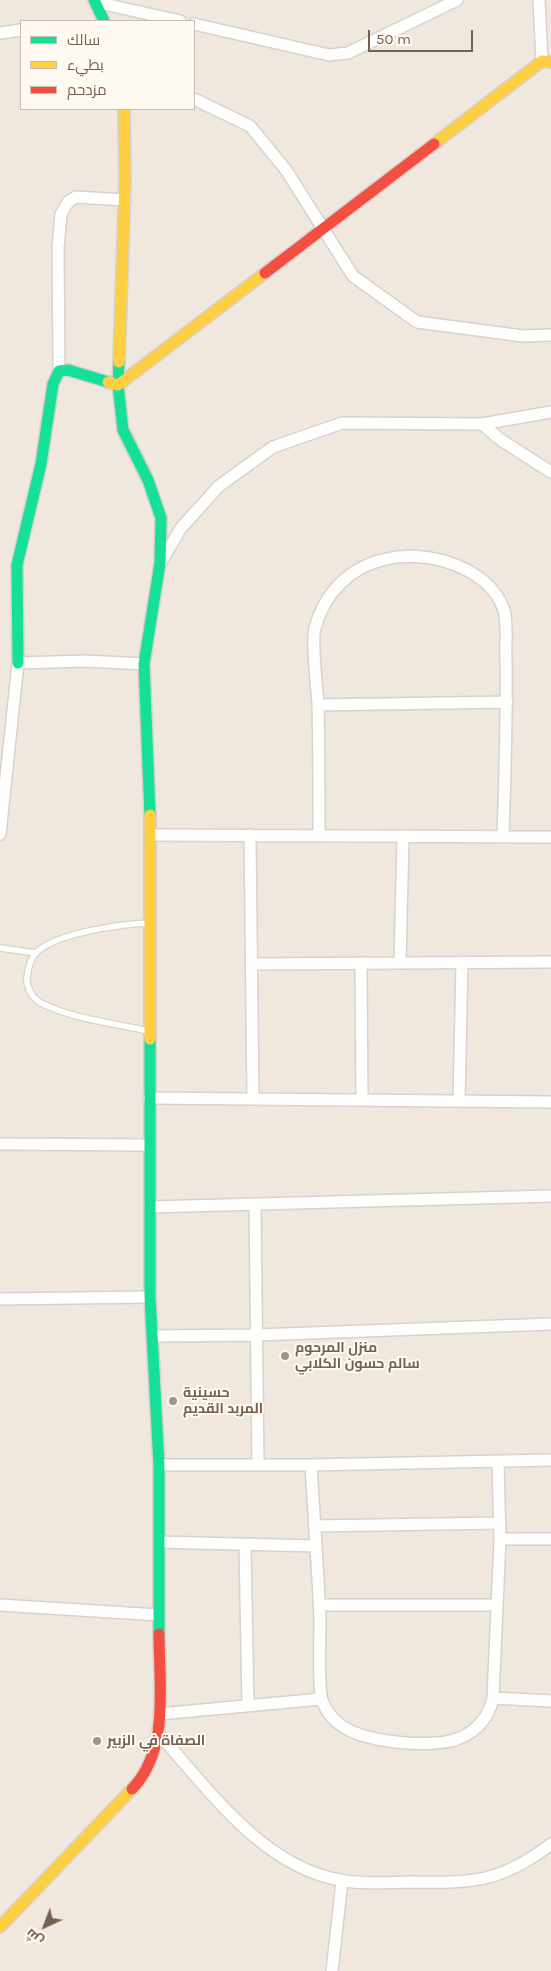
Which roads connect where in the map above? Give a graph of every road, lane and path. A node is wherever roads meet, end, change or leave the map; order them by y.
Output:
1 (457, 0) edge
2 (539, 0) edge
3 (94, 1) edge
4 (104, 20) edge
5 (176, 20) edge
6 (195, 24) edge
7 (20, 30) edge
8 (0, 33) edge
9 (547, 61) edge
10 (195, 99) edge
11 (124, 110) edge
12 (125, 200) junction
13 (323, 226) junction
14 (551, 335) edge
15 (58, 371) junction
16 (118, 385) junction
17 (551, 412) edge
18 (482, 424) junction
19 (551, 472) edge
20 (160, 563) junction
21 (18, 663) junction
22 (144, 664) junction
23 (507, 702) junction
24 (318, 705) junction
25 (0, 834) edge
26 (151, 835) junction
27 (250, 835) junction
28 (319, 836) junction
29 (403, 836) junction
30 (503, 836) junction
31 (551, 837) edge
32 (150, 923) junction
33 (0, 948) edge
34 (36, 953) junction
35 (551, 962) edge
36 (361, 963) junction
37 (400, 963) junction
38 (462, 963) junction
39 (252, 964) junction
40 (150, 1031) junction
41 (149, 1098) junction
42 (253, 1099) junction
43 (362, 1100) junction
44 (459, 1101) junction
45 (551, 1102) edge
46 (0, 1144) edge
47 (149, 1145) junction
48 (551, 1196) edge
49 (255, 1204) junction
50 (150, 1207) junction
51 (150, 1297) junction
52 (0, 1299) edge
53 (551, 1324) edge
54 (152, 1336) junction
55 (256, 1336) junction
56 (551, 1460) edge
57 (498, 1462) junction
58 (159, 1465) junction
59 (258, 1465) junction
60 (311, 1465) junction
61 (500, 1523) junction
62 (314, 1526) junction
63 (500, 1539) junction
64 (551, 1539) edge
65 (159, 1542) junction
66 (245, 1544) junction
67 (316, 1546) junction
68 (0, 1605) edge
69 (319, 1605) junction
70 (497, 1605) junction
71 (159, 1616) junction
72 (493, 1698) junction
73 (322, 1699) junction
74 (551, 1701) edge
75 (248, 1705) junction
76 (159, 1714) junction
77 (157, 1732) junction
78 (551, 1844) edge
79 (342, 1881) junction
80 (0, 1927) edge
81 (332, 1971) edge

1 - 6 street
2 - 9 street
3 - 4 street
3 - 5 street
7 - 8 street
9 - 13 street
10 - 13 street
11 - 12 street
12 - 15 street
12 - 16 street
13 - 14 street
13 - 16 street
15 - 16 street
15 - 21 street
16 - 20 street
17 - 18 street
18 - 19 street
18 - 20 street
20 - 22 street
21 - 22 street
21 - 25 street
22 - 26 street
23 - 24 street
23 - 24 street
23 - 30 street
24 - 28 street
26 - 27 street
26 - 32 street
27 - 28 street
27 - 39 street
28 - 29 street
29 - 30 street
29 - 37 street
30 - 31 street
32 - 34 lane
32 - 40 street
33 - 34 lane
34 - 40 lane
35 - 38 street
36 - 37 street
36 - 39 street
36 - 43 street
37 - 38 street
38 - 44 street
39 - 42 street
40 - 41 street
41 - 42 street
41 - 47 street
42 - 43 street
43 - 44 street
44 - 45 street
46 - 47 street
47 - 50 street
48 - 49 street
49 - 50 street
49 - 55 street
50 - 51 street
51 - 52 street
51 - 54 street
53 - 55 street
54 - 55 street
54 - 58 street
55 - 59 street
56 - 57 street
57 - 60 street
57 - 61 street
58 - 59 street
58 - 65 street
59 - 60 street
60 - 62 street
61 - 62 street
61 - 63 street
62 - 67 street
63 - 64 street
63 - 70 street
65 - 66 street
65 - 71 street
66 - 67 street
66 - 75 street
67 - 69 street
68 - 71 street
69 - 70 street
69 - 73 street
70 - 72 street
71 - 76 street
72 - 73 street
72 - 74 street
73 - 75 street
75 - 76 street
76 - 77 street
77 - 79 street
77 - 80 street
78 - 79 street
79 - 81 street

